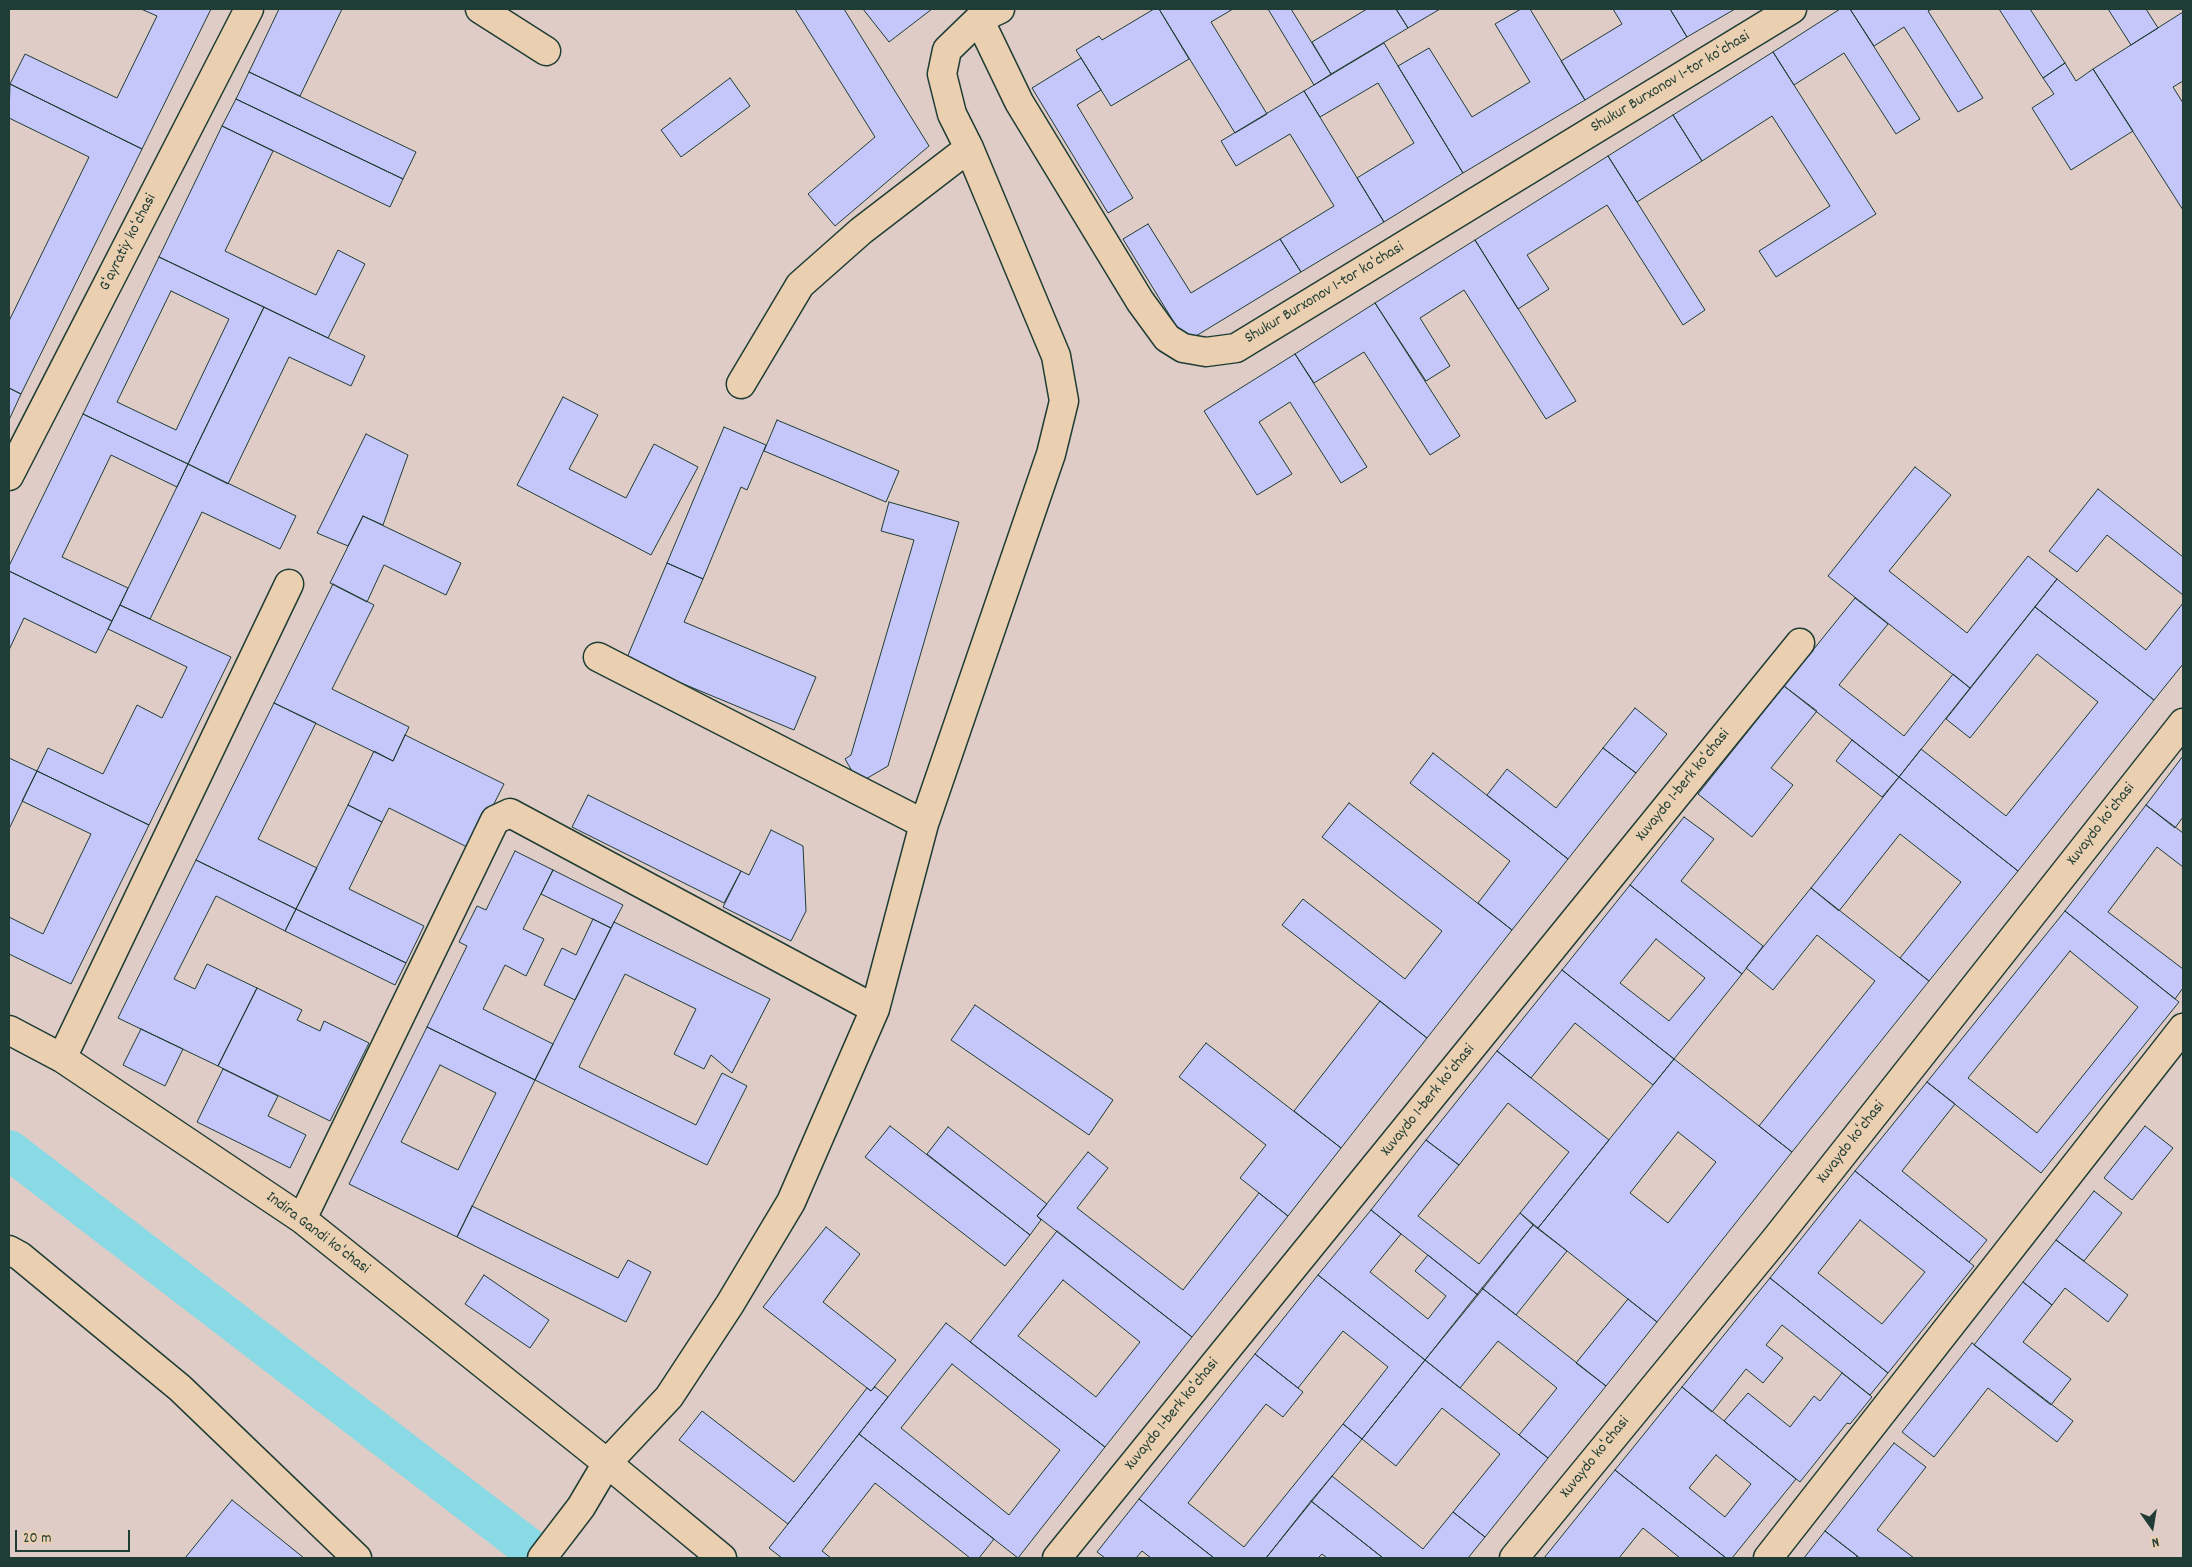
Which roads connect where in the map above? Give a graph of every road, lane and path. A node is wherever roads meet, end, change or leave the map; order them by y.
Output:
1 (249, 9) edge
2 (480, 9) edge
3 (1792, 9) edge
4 (989, 14) edge
5 (546, 51) dead end
6 (969, 148) junction
7 (741, 384) dead end
8 (9, 476) edge
9 (289, 584) dead end
10 (1800, 643) dead end
11 (598, 658) dead end
12 (2183, 723) edge
13 (924, 824) junction
14 (875, 1009) junction
15 (2183, 1028) edge
16 (9, 1030) edge
17 (62, 1058) junction
18 (302, 1219) junction
19 (9, 1250) edge
20 (607, 1463) junction
21 (357, 1558) edge
22 (542, 1558) edge
23 (722, 1558) edge
24 (1057, 1558) edge
25 (1514, 1558) edge
26 (1768, 1558) edge

1 - 8 street, Gʻayratiy koʻchasi
2 - 5 street
3 - 4 street, Shukur Burxonov 1-tor koʻchasi
4 - 6 street
6 - 7 street
6 - 13 street
9 - 17 street
10 - 24 street, Xuvaydo 1-berk koʻchasi
11 - 13 street
12 - 25 street, Xuvaydo koʻchasi
13 - 14 street
14 - 18 street
14 - 20 street
15 - 26 street
16 - 17 street, Indira Gandi koʻchasi
17 - 18 street, Indira Gandi koʻchasi
18 - 20 street, Indira Gandi koʻchasi
19 - 21 street
20 - 22 street
20 - 23 street, Indira Gandi koʻchasi

